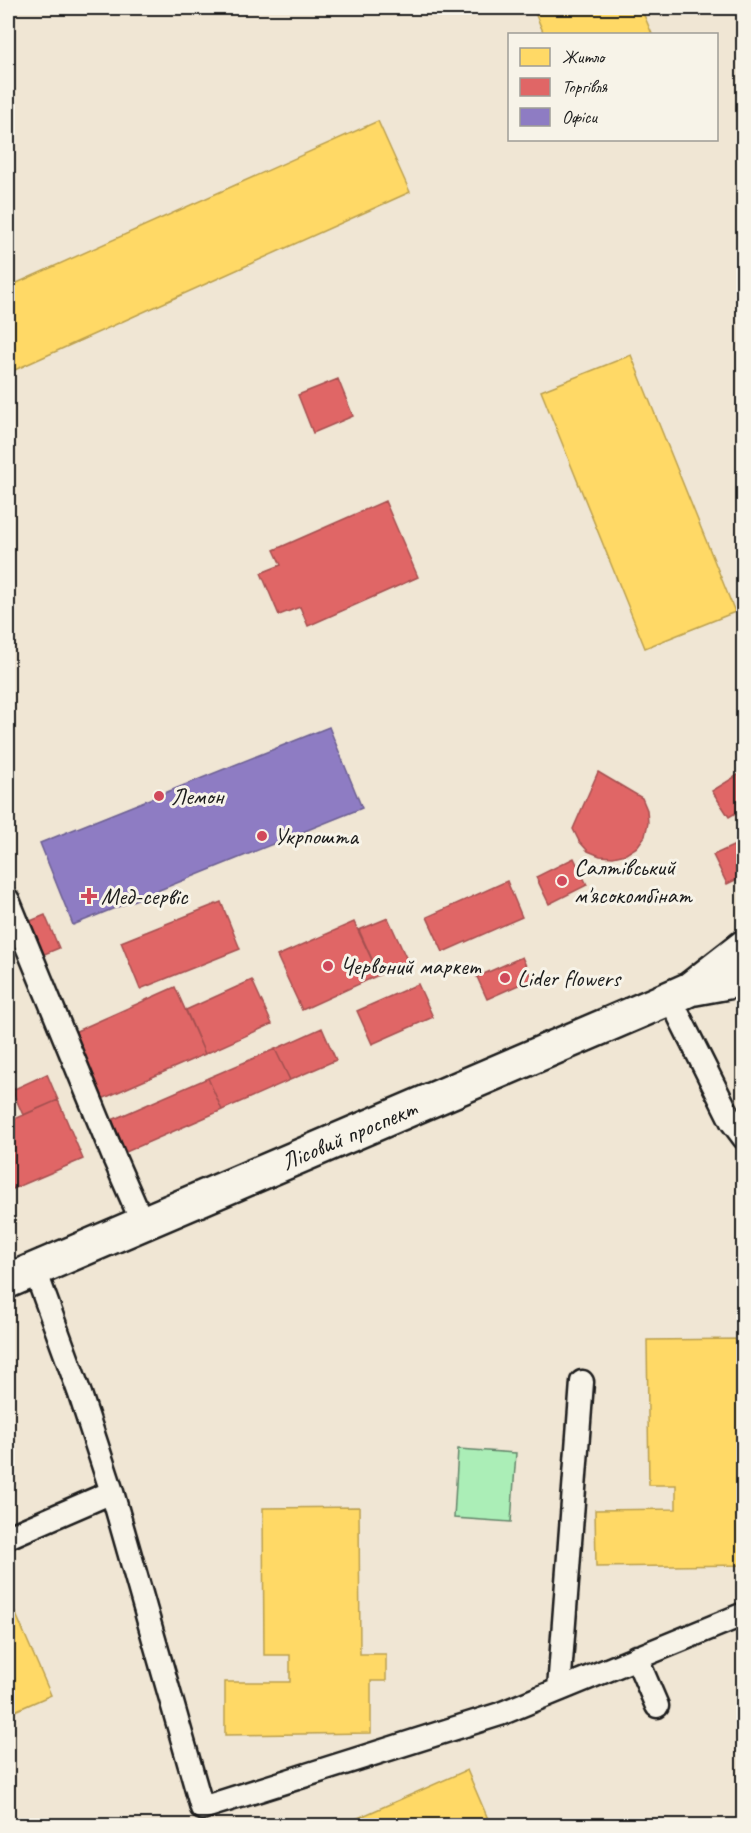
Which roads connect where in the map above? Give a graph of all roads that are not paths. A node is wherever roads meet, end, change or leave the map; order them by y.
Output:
1 (8, 900) edge
2 (744, 947) edge
3 (744, 979) edge
4 (680, 994) junction
5 (744, 1138) edge
6 (143, 1224) junction
7 (21, 1276) edge
8 (582, 1382) dead end
9 (112, 1492) junction
10 (8, 1537) edge
11 (744, 1614) edge
12 (636, 1658) junction
13 (559, 1689) junction
14 (657, 1706) dead end
15 (203, 1816) edge

1 - 6 lane
2 - 4 street, Лісовий проспект
3 - 4 street, Лісовий проспект
4 - 5 lane
4 - 6 street, Лісовий проспект
6 - 7 street, Лісовий проспект
7 - 9 lane
8 - 13 lane
9 - 10 lane
9 - 15 lane
11 - 12 lane
12 - 13 lane
12 - 14 lane
13 - 15 lane

